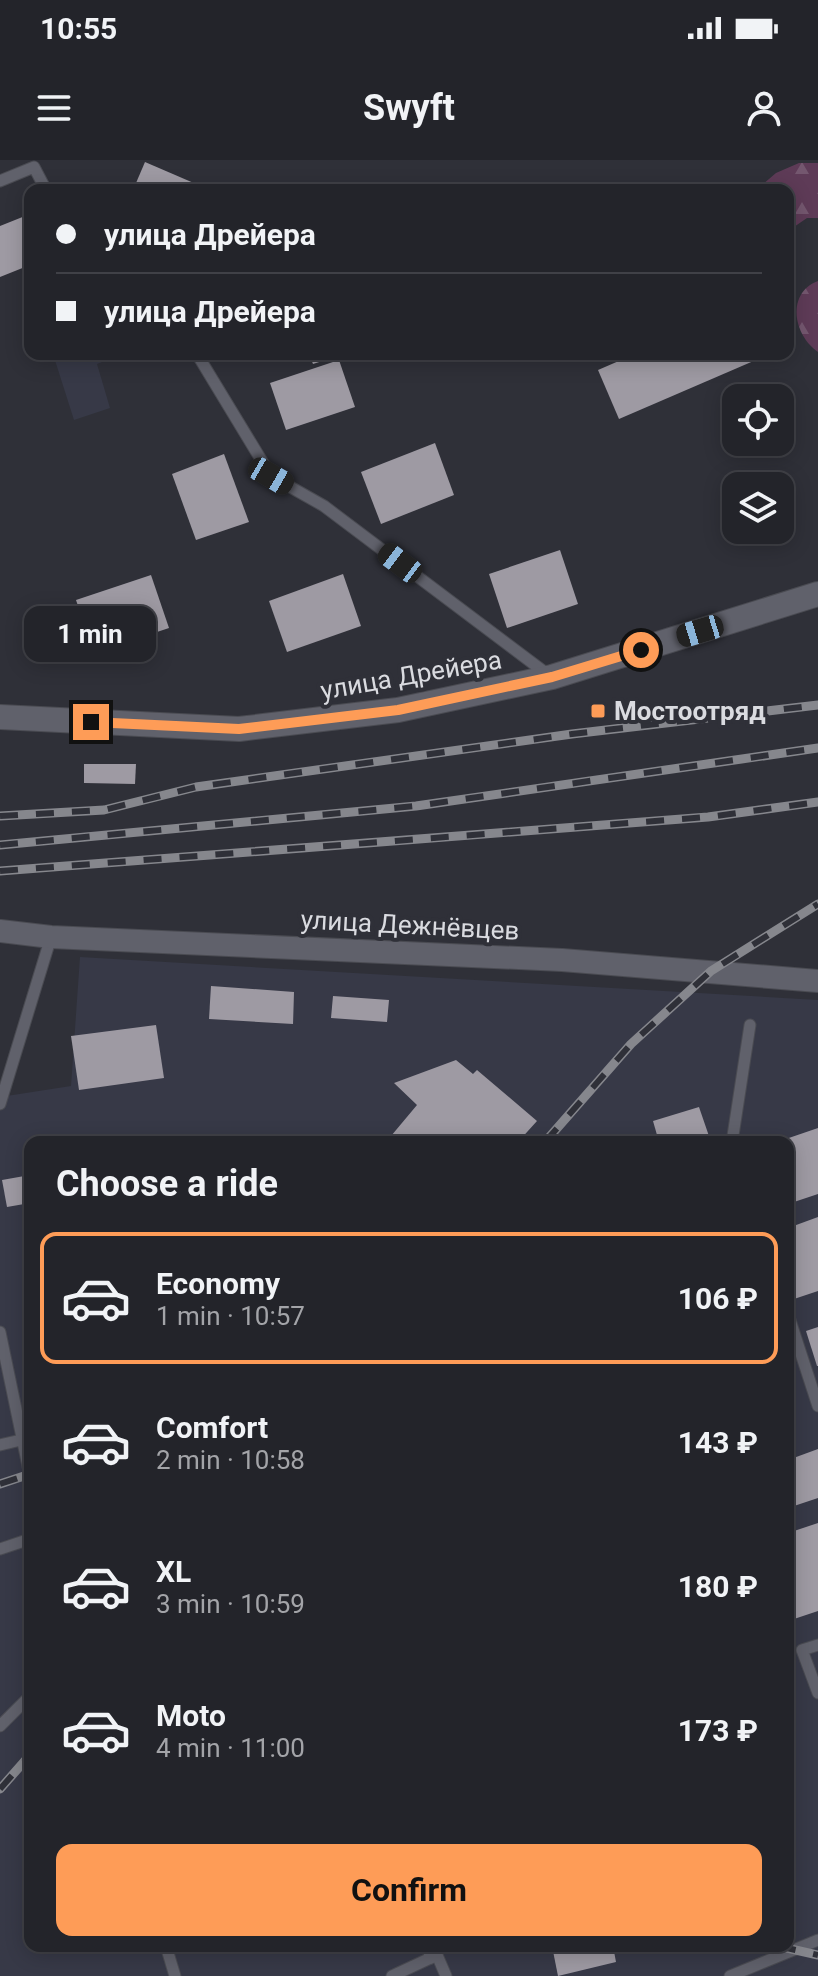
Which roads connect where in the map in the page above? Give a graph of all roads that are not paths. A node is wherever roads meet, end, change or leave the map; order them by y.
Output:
1 (0, 181) edge
2 (43, 184) edge
3 (201, 360) edge
4 (818, 594) edge
5 (552, 677) junction
6 (0, 717) edge
7 (0, 931) edge
8 (51, 937) junction
9 (818, 981) edge
10 (750, 1025) dead end
11 (0, 1104) edge
12 (733, 1136) edge
13 (0, 1332) edge
14 (794, 1332) edge
15 (818, 1406) edge
16 (21, 1440) junction
17 (0, 1445) edge
18 (24, 1452) edge
19 (24, 1541) edge
20 (0, 1549) edge
21 (818, 1645) edge
22 (802, 1650) junction
23 (794, 1652) edge
24 (818, 1693) edge
25 (24, 1702) edge
26 (0, 1726) edge
27 (818, 1940) edge
28 (794, 1950) edge
29 (168, 1952) edge
30 (429, 1952) edge
31 (789, 1952) edge
32 (175, 1976) edge
33 (392, 1976) edge
34 (446, 1976) edge
35 (730, 1976) edge

1 - 2 lane
3 - 5 lane
4 - 5 main road, улица Дрейера
5 - 6 main road, улица Дрейера
7 - 8 street, улица Дежнёвцев
8 - 9 street, улица Дежнёвцев
8 - 11 lane
10 - 12 lane
13 - 16 lane
14 - 15 lane
16 - 17 lane
16 - 18 lane
19 - 20 lane
21 - 22 lane
22 - 23 lane
22 - 24 lane
25 - 26 lane
27 - 28 lane
29 - 32 lane
30 - 33 lane
30 - 34 lane
31 - 35 lane

